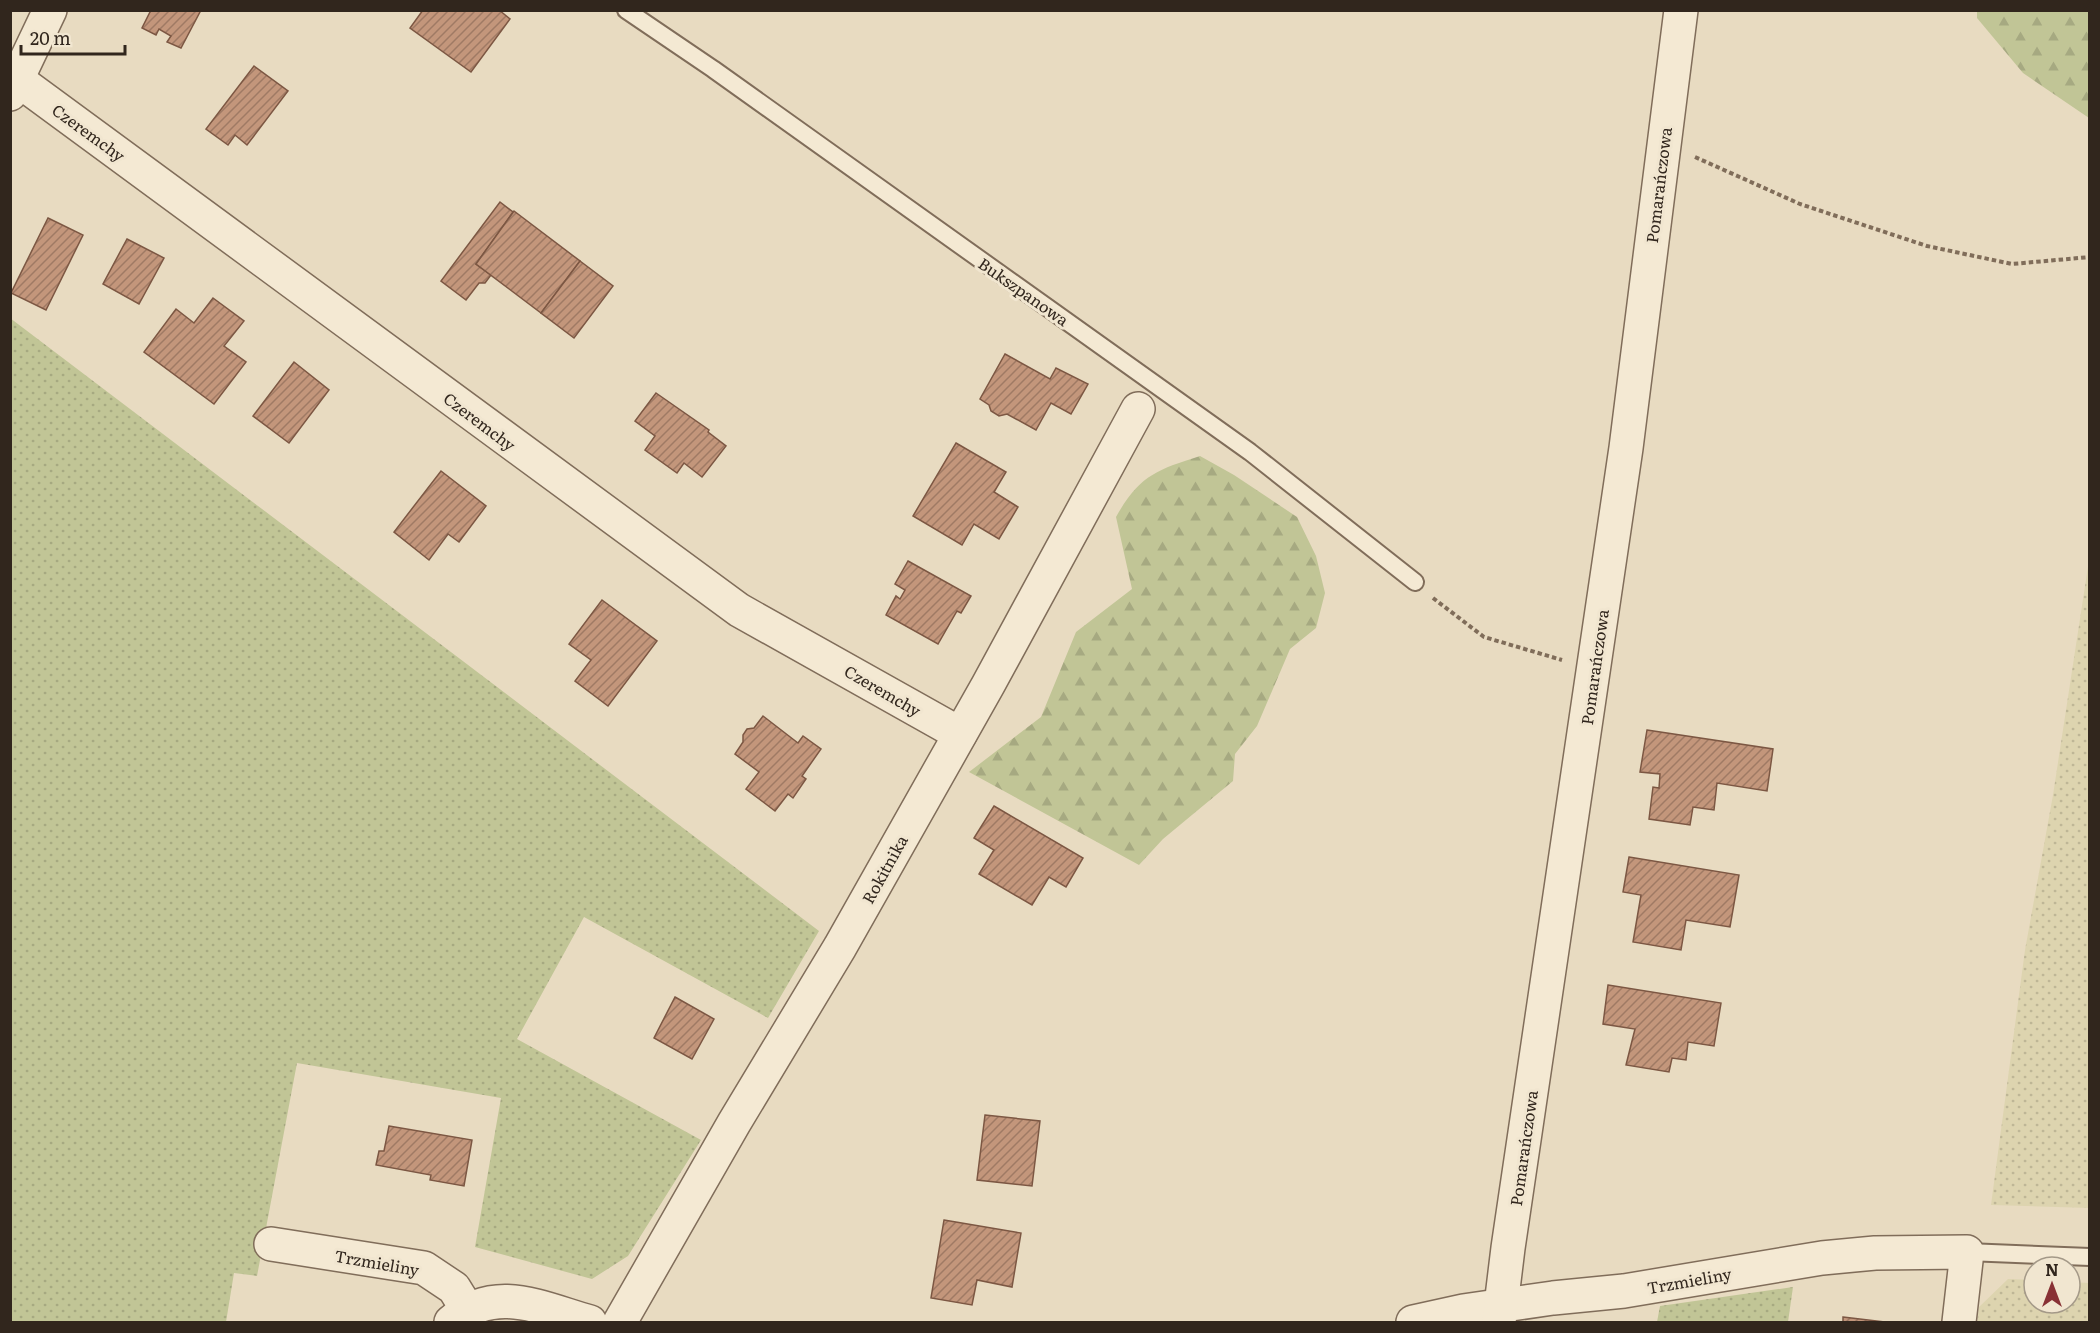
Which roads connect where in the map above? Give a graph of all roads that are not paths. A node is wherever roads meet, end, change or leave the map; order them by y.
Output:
1 (50, 10) edge
2 (626, 10) edge
3 (1681, 10) edge
4 (14, 87) edge
5 (1138, 409) dead end
6 (1415, 582) road end
7 (960, 734) junction
8 (271, 1244) dead end
9 (1967, 1252) junction
10 (2090, 1257) edge
11 (1500, 1314) edge
12 (459, 1316) edge
13 (590, 1323) edge
14 (620, 1323) edge
15 (1413, 1323) edge
16 (1959, 1323) edge

1 - 4 street
2 - 6 lane, Bukszpanowa
3 - 11 street, Pomarańczowa
4 - 7 street, Czeremchy
5 - 7 street, Rokitnika
7 - 14 street, Rokitnika
8 - 12 street, Trzmieliny
9 - 10 lane
9 - 11 street, Trzmieliny
9 - 16 street
11 - 15 street, Trzmieliny
12 - 13 street, Trzmieliny

